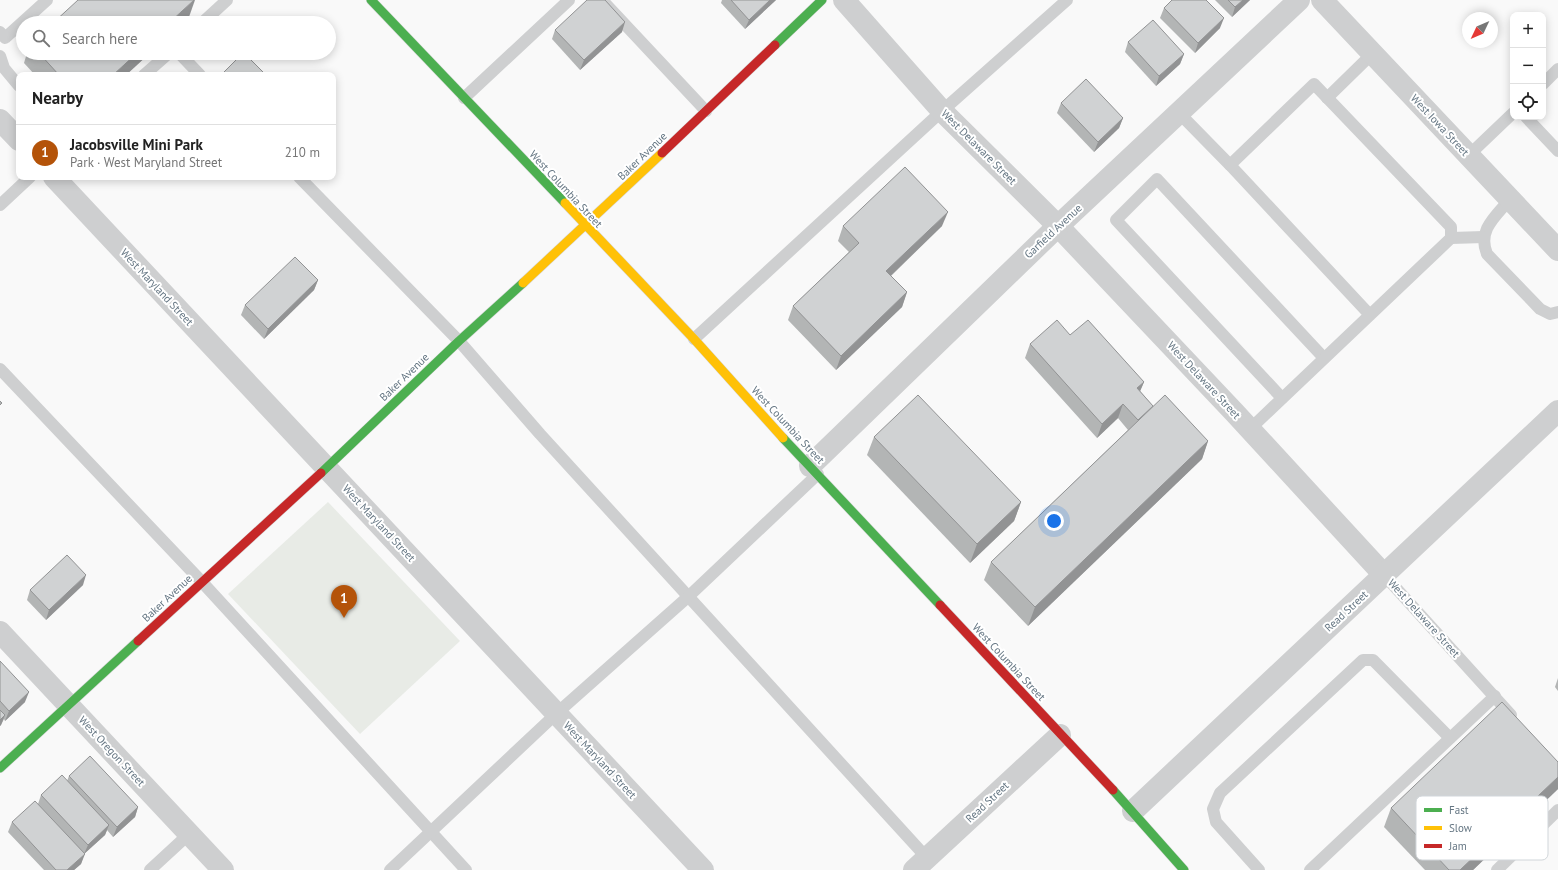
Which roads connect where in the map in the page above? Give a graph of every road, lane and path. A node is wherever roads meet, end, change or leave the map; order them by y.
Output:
1 (47, 0) edge
2 (227, 0) edge
3 (371, 0) edge
4 (569, 0) edge
5 (602, 0) edge
6 (822, 0) edge
7 (844, 0) edge
8 (1067, 0) edge
9 (1300, 0) edge
10 (1322, 0) edge
11 (27, 16) edge
12 (210, 16) edge
13 (16, 25) edge
14 (3, 35) edge
15 (1372, 53) junction
16 (0, 56) edge
17 (161, 60) edge
18 (186, 60) edge
19 (1558, 69) edge
20 (147, 72) edge
21 (197, 72) edge
22 (1546, 81) edge
23 (16, 82) edge
24 (464, 98) junction
25 (1327, 98) junction
26 (706, 111) junction
27 (942, 111) junction
28 (1180, 114) junction
29 (1510, 116) edge
30 (0, 120) edge
31 (1529, 120) edge
32 (16, 137) edge
33 (1558, 150) edge
34 (1469, 155) junction
35 (1230, 165) junction
36 (27, 180) edge
37 (57, 180) edge
38 (302, 180) edge
39 (1510, 199) junction
40 (0, 205) edge
41 (1058, 226) junction
42 (585, 227) junction
43 (1484, 237) junction
44 (1451, 238) junction
45 (1558, 250) edge
46 (1558, 312) edge
47 (1370, 315) junction
48 (694, 340) junction
49 (459, 341) junction
50 (1324, 358) junction
51 (0, 369) edge
52 (1282, 398) junction
53 (1558, 411) edge
54 (1250, 429) junction
55 (326, 468) junction
56 (814, 470) junction
57 (1385, 576) junction
58 (202, 582) junction
59 (688, 596) junction
60 (0, 632) edge
61 (1494, 696) junction
62 (69, 706) junction
63 (557, 713) junction
64 (1521, 725) edge
65 (1060, 735) junction
66 (1450, 738) junction
67 (0, 768) edge
68 (1558, 810) edge
69 (1133, 811) junction
70 (1548, 820) edge
71 (430, 832) junction
72 (190, 834) junction
73 (1507, 860) edge
74 (921, 864) edge
75 (150, 870) edge
76 (223, 870) edge
77 (390, 870) edge
78 (466, 870) edge
79 (703, 870) edge
80 (1184, 870) edge
81 (1259, 870) edge
82 (1310, 870) edge
83 (1497, 870) edge

1 - 11 lane
2 - 12 lane
3 - 24 main road, West Columbia Street
4 - 24 lane
5 - 26 lane
6 - 26 main road, Baker Avenue
7 - 27 street, West Delaware Street
8 - 27 lane
9 - 28 street, Garfield Avenue
10 - 15 street, West Iowa Street
13 - 14 lane
14 - 16 lane
15 - 25 lane
15 - 34 street, West Iowa Street
16 - 23 lane
17 - 20 lane
18 - 21 lane
19 - 22 lane
24 - 42 main road, West Columbia Street
25 - 35 lane
25 - 44 lane
26 - 42 main road, Baker Avenue
27 - 41 street, West Delaware Street
27 - 48 lane
28 - 35 lane
28 - 41 street, Garfield Avenue
29 - 34 lane
30 - 32 street
31 - 33 lane
34 - 39 street, West Iowa Street
35 - 47 lane
36 - 40 lane
37 - 55 street, West Maryland Street
38 - 49 lane
39 - 43 lane
39 - 45 street, West Iowa Street
41 - 54 street, West Delaware Street
41 - 56 street, Garfield Avenue
42 - 48 main road, West Columbia Street
42 - 49 main road, Baker Avenue
43 - 44 lane
43 - 46 lane
44 - 47 lane
47 - 50 lane
48 - 56 main road, West Columbia Street
49 - 55 main road, Baker Avenue
49 - 59 lane
50 - 52 lane
50 - 52 lane
51 - 58 lane
52 - 54 lane
53 - 57 street, Read Street
54 - 57 street, West Delaware Street
55 - 58 main road, Baker Avenue
55 - 63 street, West Maryland Street
56 - 59 lane
56 - 65 main road, West Columbia Street
57 - 61 lane, West Delaware Street
57 - 69 street, Read Street
58 - 62 main road, Baker Avenue
58 - 71 lane
59 - 63 lane
59 - 74 lane
60 - 62 street, West Oregon Street
61 - 64 lane, West Delaware Street
61 - 66 lane
62 - 67 main road, Baker Avenue
62 - 72 street, West Oregon Street
63 - 71 lane
63 - 79 street, West Maryland Street
65 - 69 main road, West Columbia Street
65 - 74 street, Read Street
66 - 81 lane
66 - 82 lane
68 - 70 lane
69 - 80 main road, West Columbia Street
71 - 77 lane
71 - 78 lane
72 - 75 lane
72 - 76 street, West Oregon Street
73 - 83 lane

